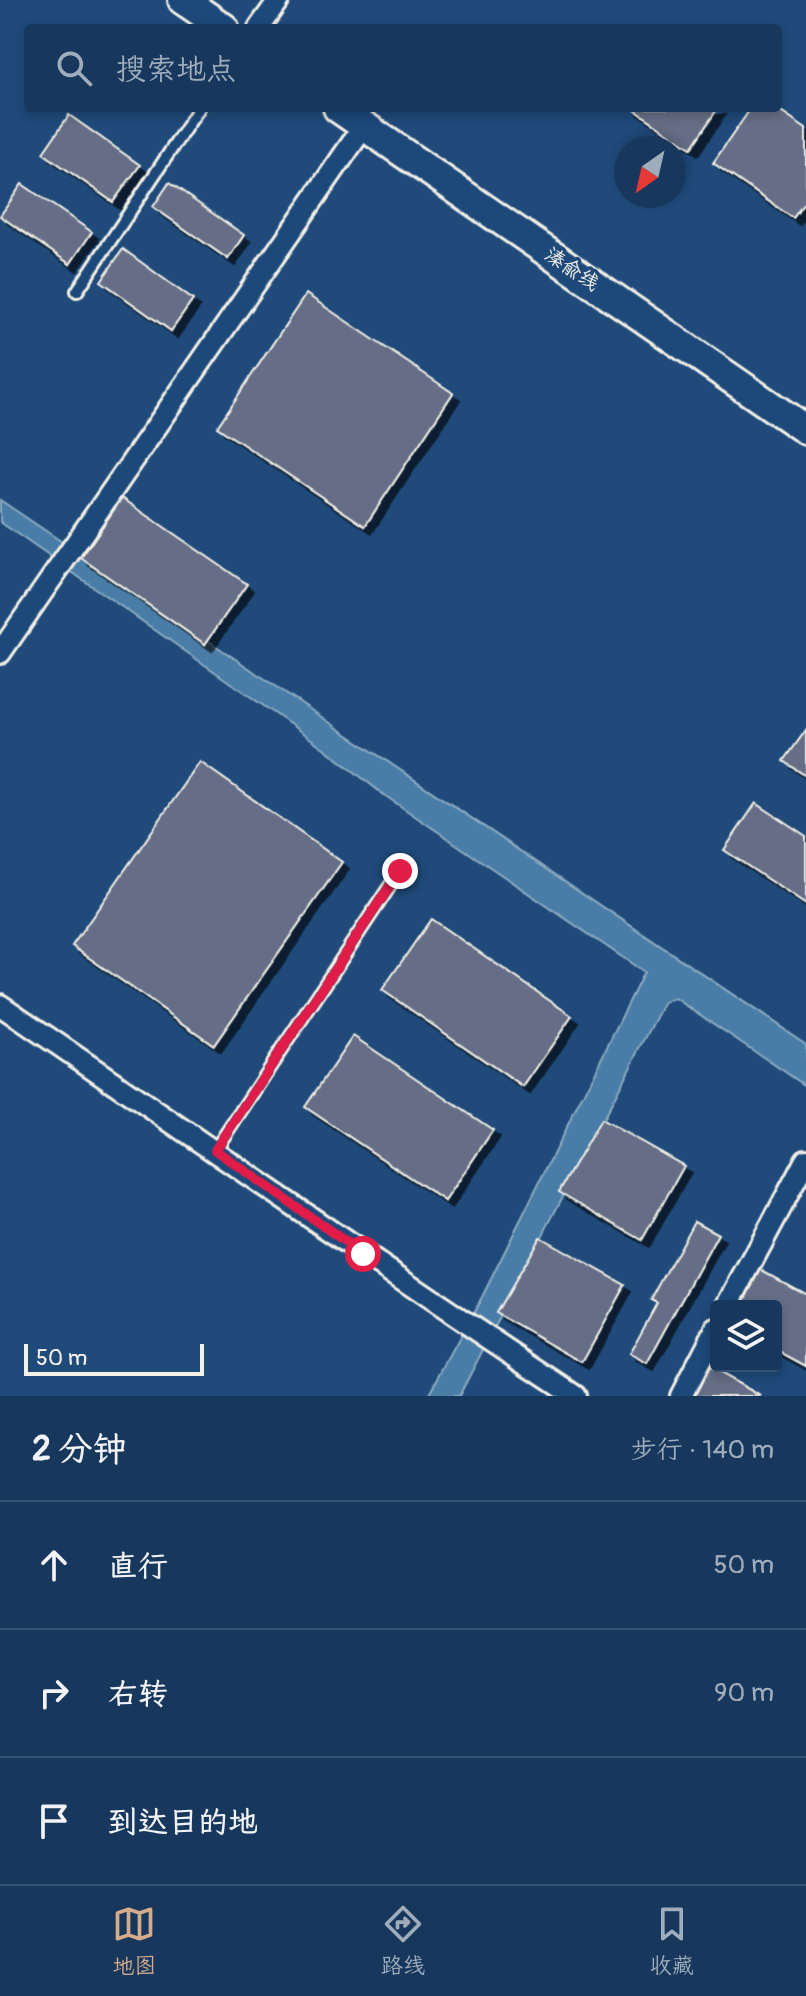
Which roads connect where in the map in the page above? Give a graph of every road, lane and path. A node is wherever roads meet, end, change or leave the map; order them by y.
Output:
1 (183, 0) edge
2 (279, 0) edge
3 (218, 24) edge
4 (262, 24) edge
5 (196, 112) edge
6 (344, 112) edge
7 (364, 126) junction
8 (77, 291) dead end
9 (806, 430) edge
10 (0, 653) edge
11 (400, 871) dead end
12 (0, 1005) edge
13 (215, 1150) junction
14 (806, 1160) edge
15 (731, 1300) edge
16 (710, 1340) edge
17 (576, 1396) edge
18 (681, 1396) edge

1 - 3 main road
2 - 4 street
5 - 8 lane
6 - 7 main road, 溱俞线
7 - 9 main road, 溱俞线
7 - 10 street
11 - 13 lane
12 - 13 street
13 - 17 street
14 - 15 street
16 - 18 street

